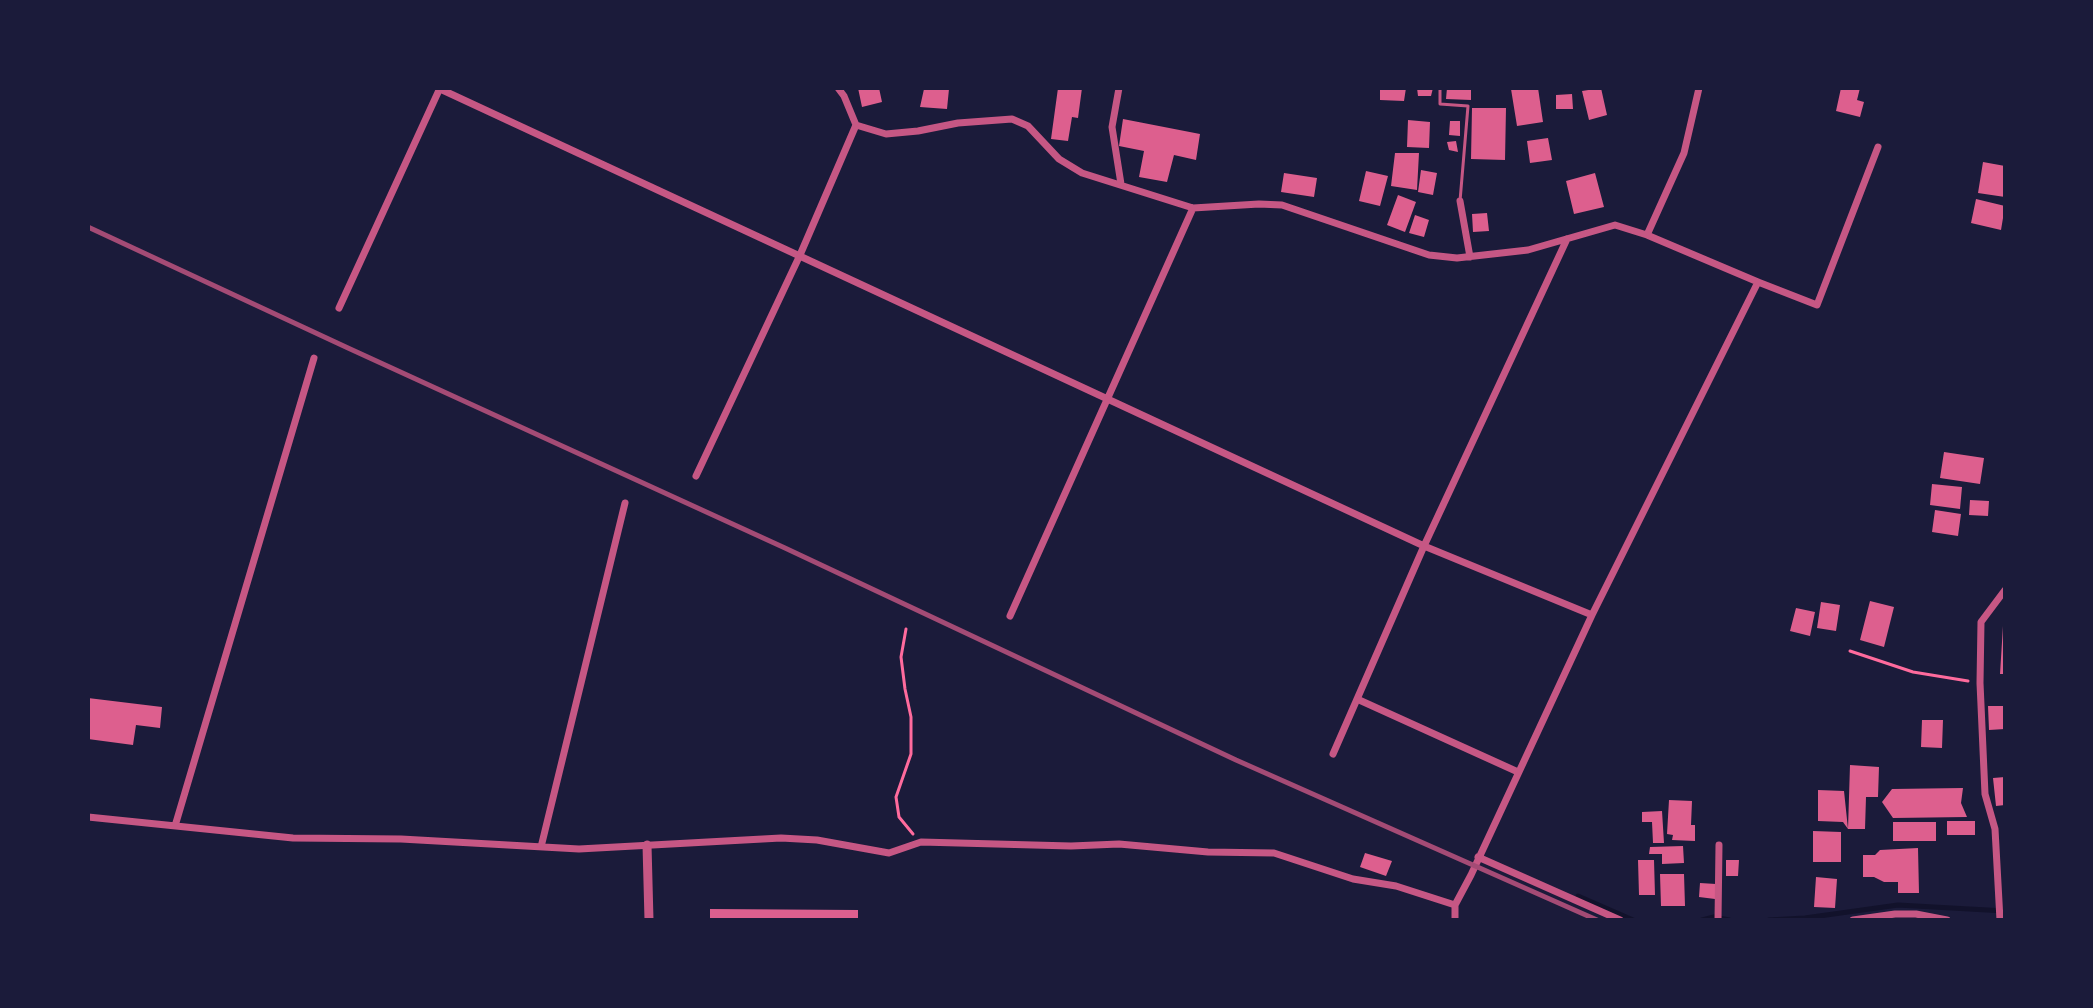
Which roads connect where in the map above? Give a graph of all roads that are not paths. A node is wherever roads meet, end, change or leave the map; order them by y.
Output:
1 (439, 88) edge
2 (838, 88) edge
3 (1119, 88) edge
4 (1440, 88) edge
5 (1699, 88) edge
6 (856, 125) junction
7 (1878, 147) dead end
8 (1121, 184) junction
9 (1460, 201) joint
10 (1193, 208) junction
11 (1647, 235) junction
12 (1567, 239) junction
13 (800, 255) junction
14 (1470, 257) junction
15 (1758, 282) junction
16 (339, 308) dead end
17 (314, 358) dead end
18 (1106, 398) junction
19 (696, 476) dead end
20 (625, 503) dead end
21 (1424, 546) junction
22 (2005, 590) edge
23 (1592, 615) junction
24 (1010, 616) dead end
25 (1357, 699) junction
26 (1333, 754) dead end
27 (1518, 772) junction
28 (88, 817) edge
29 (175, 826) junction
30 (647, 845) junction
31 (1719, 845) dead end
32 (541, 847) junction
33 (1478, 857) junction
34 (1455, 905) junction
35 (1458, 919) edge
36 (649, 920) edge
37 (1620, 920) edge
38 (1718, 920) edge
39 (1853, 920) edge
40 (1942, 920) edge
41 (2000, 920) edge

1 - 13 street
1 - 16 street
2 - 6 street
3 - 8 street
4 - 9 lane
5 - 11 street
6 - 8 street
6 - 13 street
7 - 15 street
8 - 10 street
9 - 14 street
10 - 14 street
10 - 18 street
11 - 12 street
11 - 15 street
12 - 14 street
12 - 21 street
13 - 18 street
13 - 19 street
15 - 23 street
17 - 29 street
18 - 21 street
18 - 24 street
20 - 32 street
21 - 23 street
21 - 25 street
22 - 41 street
23 - 27 street
25 - 26 street
25 - 27 street
27 - 33 street
28 - 29 street
29 - 32 street
30 - 32 street
30 - 34 street
30 - 36 street
31 - 38 street
33 - 34 street
33 - 37 street
34 - 35 street
39 - 40 street

